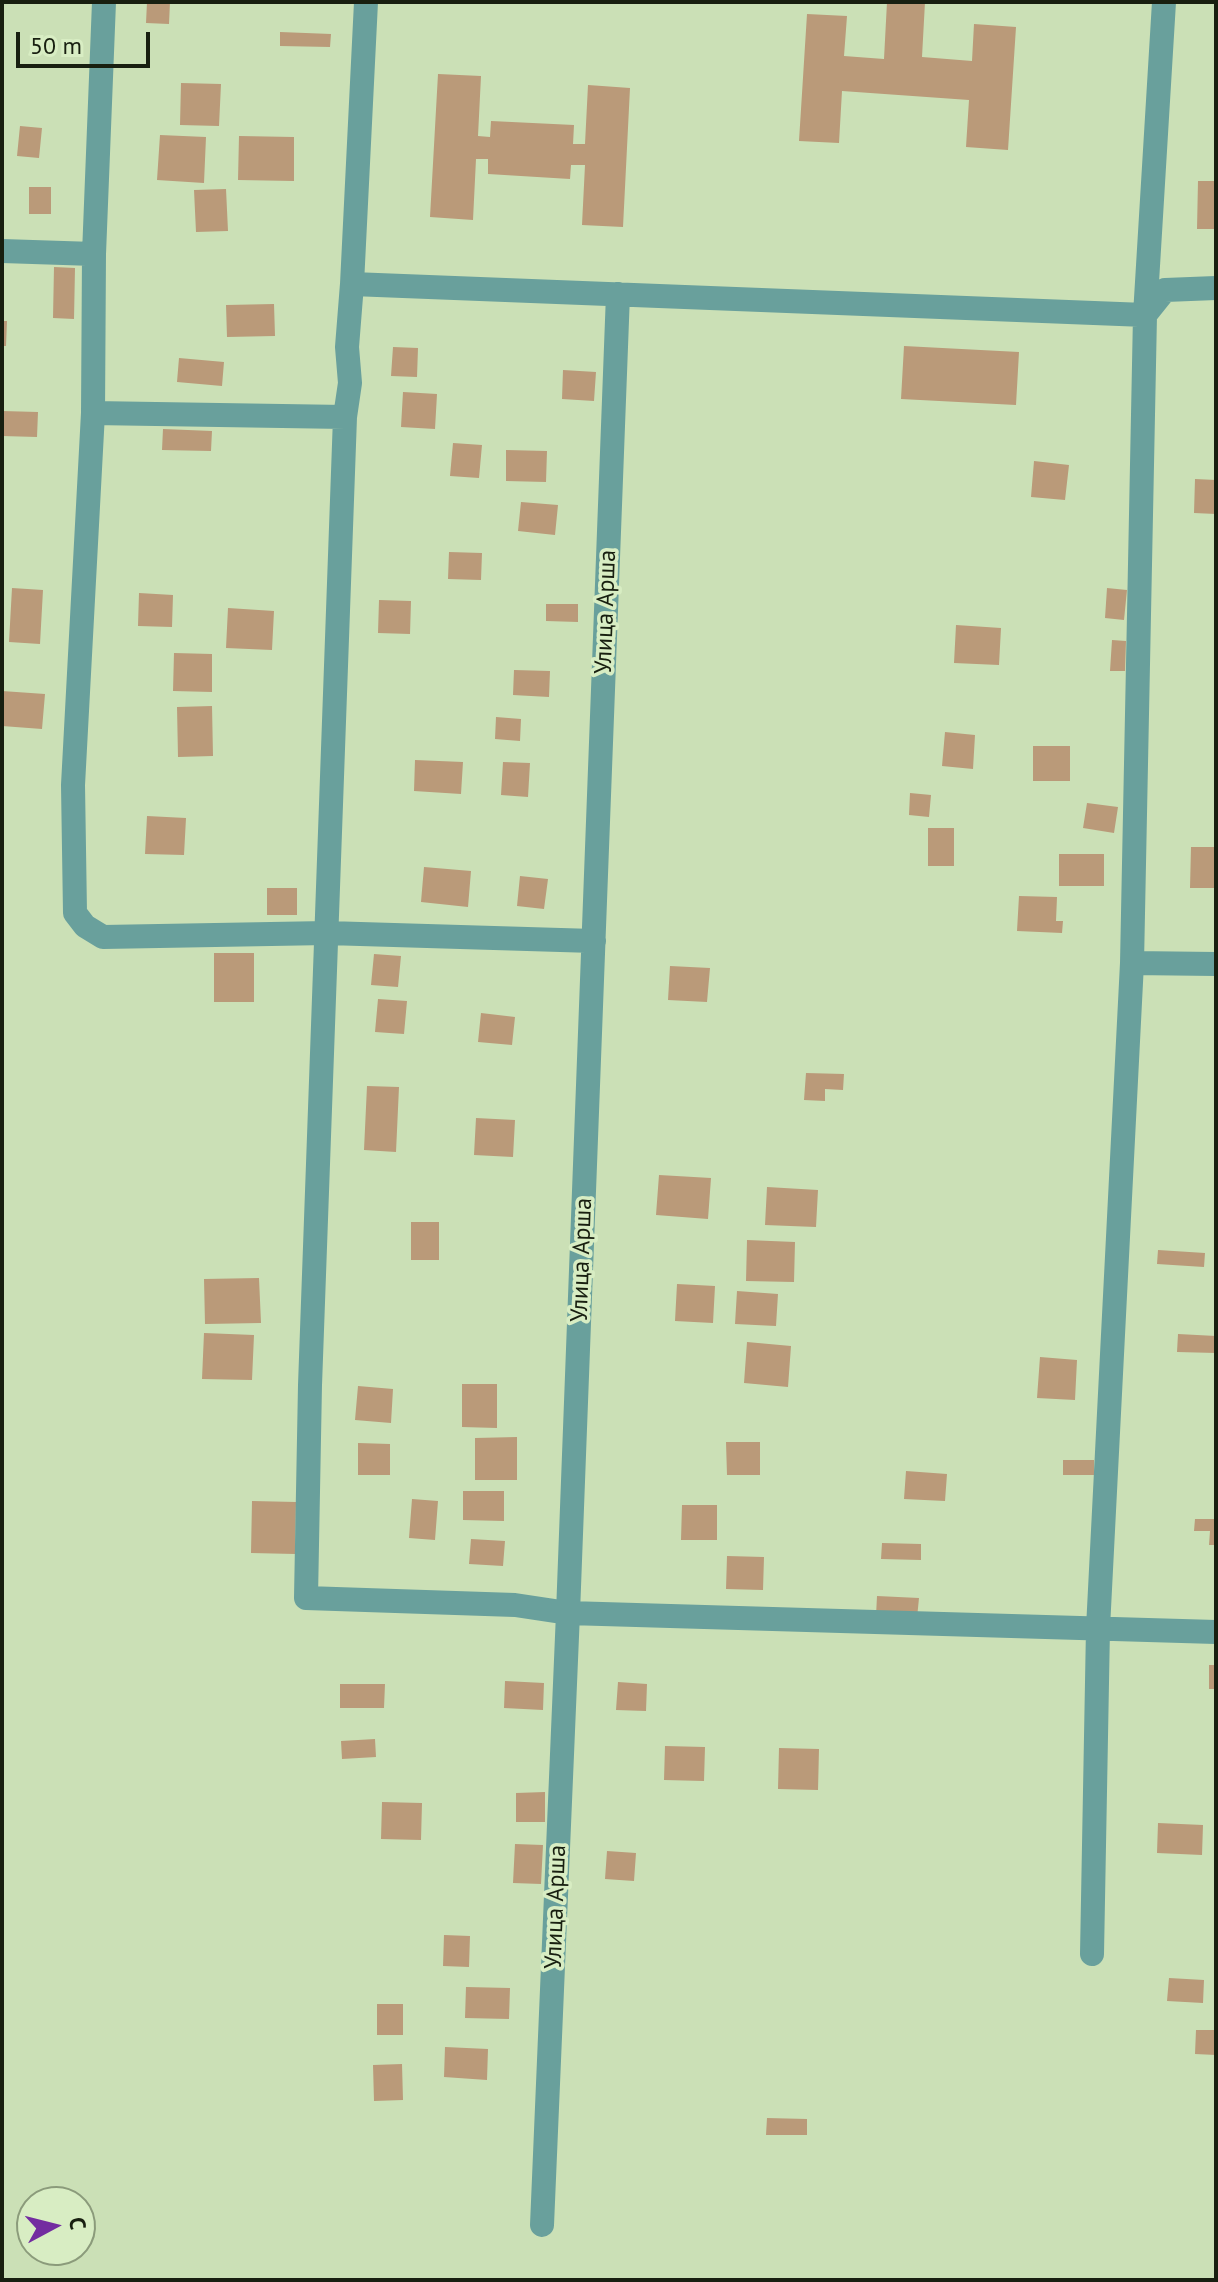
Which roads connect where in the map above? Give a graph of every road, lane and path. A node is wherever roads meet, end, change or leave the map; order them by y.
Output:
1 (104, 2) edge
2 (366, 2) edge
3 (1164, 2) edge
4 (2, 251) edge
5 (94, 254) junction
6 (352, 284) junction
7 (1216, 288) edge
8 (618, 294) junction
9 (1145, 315) junction
10 (93, 413) junction
11 (345, 417) junction
12 (327, 933) junction
13 (594, 941) junction
14 (1132, 963) junction
15 (1216, 964) edge
16 (568, 1613) junction
17 (1098, 1628) junction
18 (1216, 1632) edge
19 (1092, 1954) dead end
20 (542, 2225) dead end

1 - 5 street
2 - 6 street
3 - 9 street
4 - 5 street
5 - 10 street
6 - 8 street
6 - 11 street
7 - 9 street
8 - 9 street
8 - 13 street, Улица Арша
9 - 14 street
10 - 11 street
10 - 12 street
11 - 12 street
12 - 13 street
12 - 16 street
13 - 16 street, Улица Арша
14 - 15 street
14 - 17 street
16 - 17 street
16 - 20 street, Улица Арша
17 - 18 street
17 - 19 street

